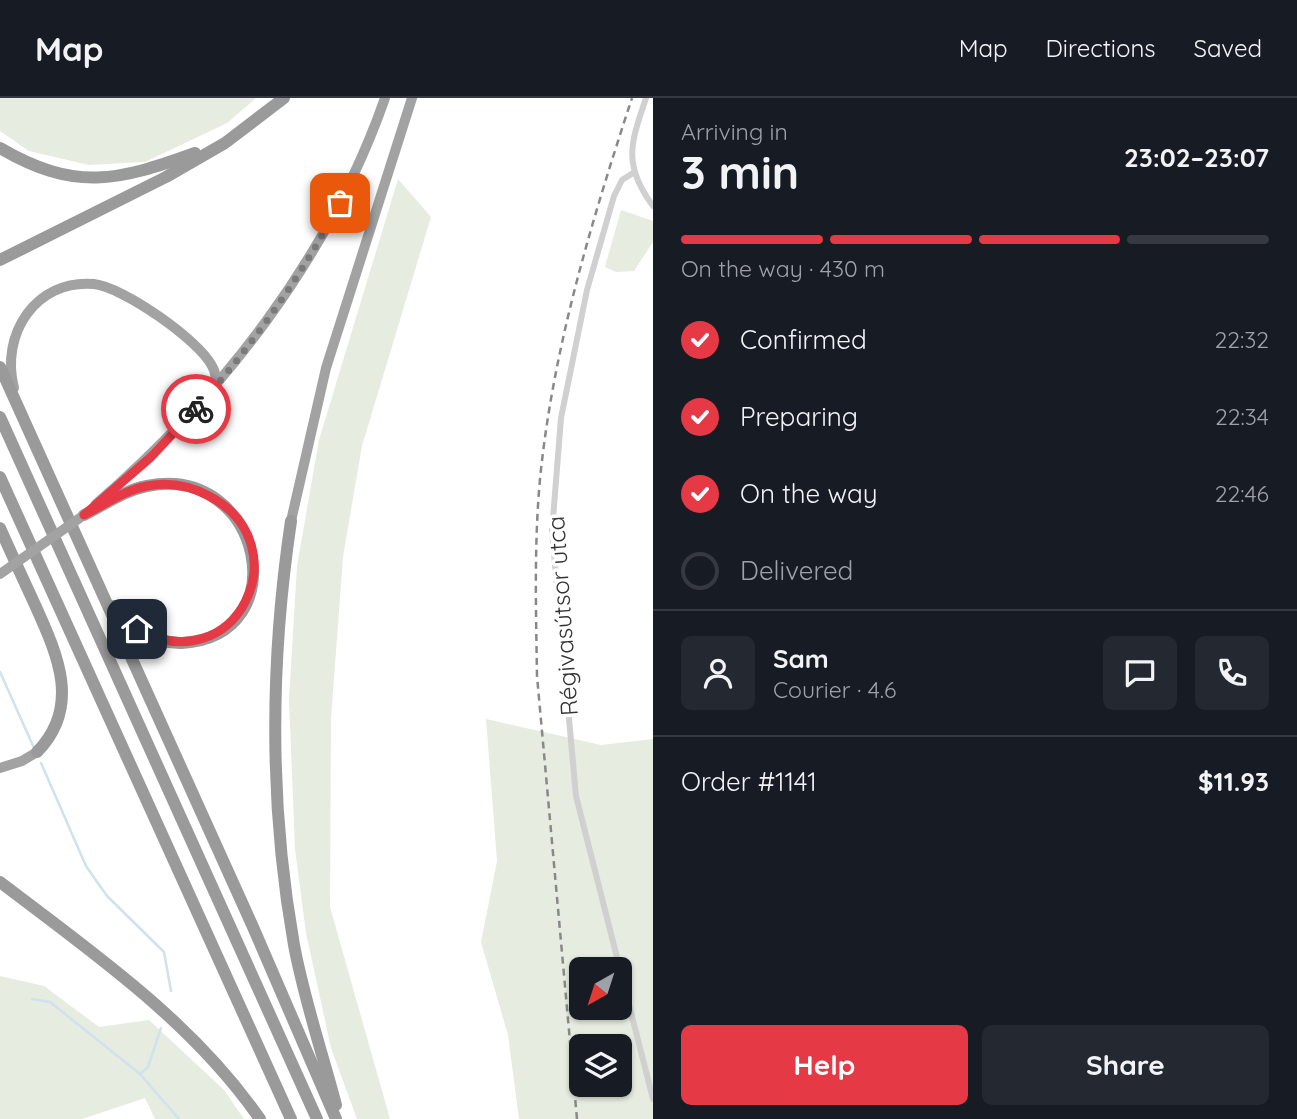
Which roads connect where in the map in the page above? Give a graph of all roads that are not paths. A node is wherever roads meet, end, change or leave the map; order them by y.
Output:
1 (284, 98) edge
2 (385, 98) edge
3 (412, 98) edge
4 (646, 98) edge
5 (225, 143) junction
6 (0, 148) edge
7 (633, 173) junction
8 (653, 206) edge
9 (0, 260) edge
10 (0, 367) edge
11 (216, 387) junction
12 (0, 416) edge
13 (24, 421) junction
14 (0, 477) edge
15 (84, 515) junction
16 (291, 520) joint
17 (0, 528) edge
18 (0, 573) edge
19 (101, 588) junction
20 (37, 752) joint
21 (0, 768) edge
22 (0, 882) edge
23 (0, 890) edge
24 (32, 906) junction
25 (653, 1099) edge
26 (260, 1119) edge
27 (291, 1119) edge
28 (317, 1119) edge
29 (338, 1119) edge

1 - 5 highway
2 - 11 highway
3 - 16 highway
4 - 7 street
5 - 6 highway
5 - 9 highway
7 - 8 street
7 - 25 street, Régivasútsor utca
10 - 13 highway
11 - 13 highway
11 - 15 highway
12 - 28 highway
13 - 19 highway
14 - 27 highway
15 - 18 highway, bridge
15 - 19 highway
16 - 29 highway
17 - 20 highway
19 - 29 highway
20 - 21 highway
22 - 24 highway
23 - 24 highway
24 - 26 highway

